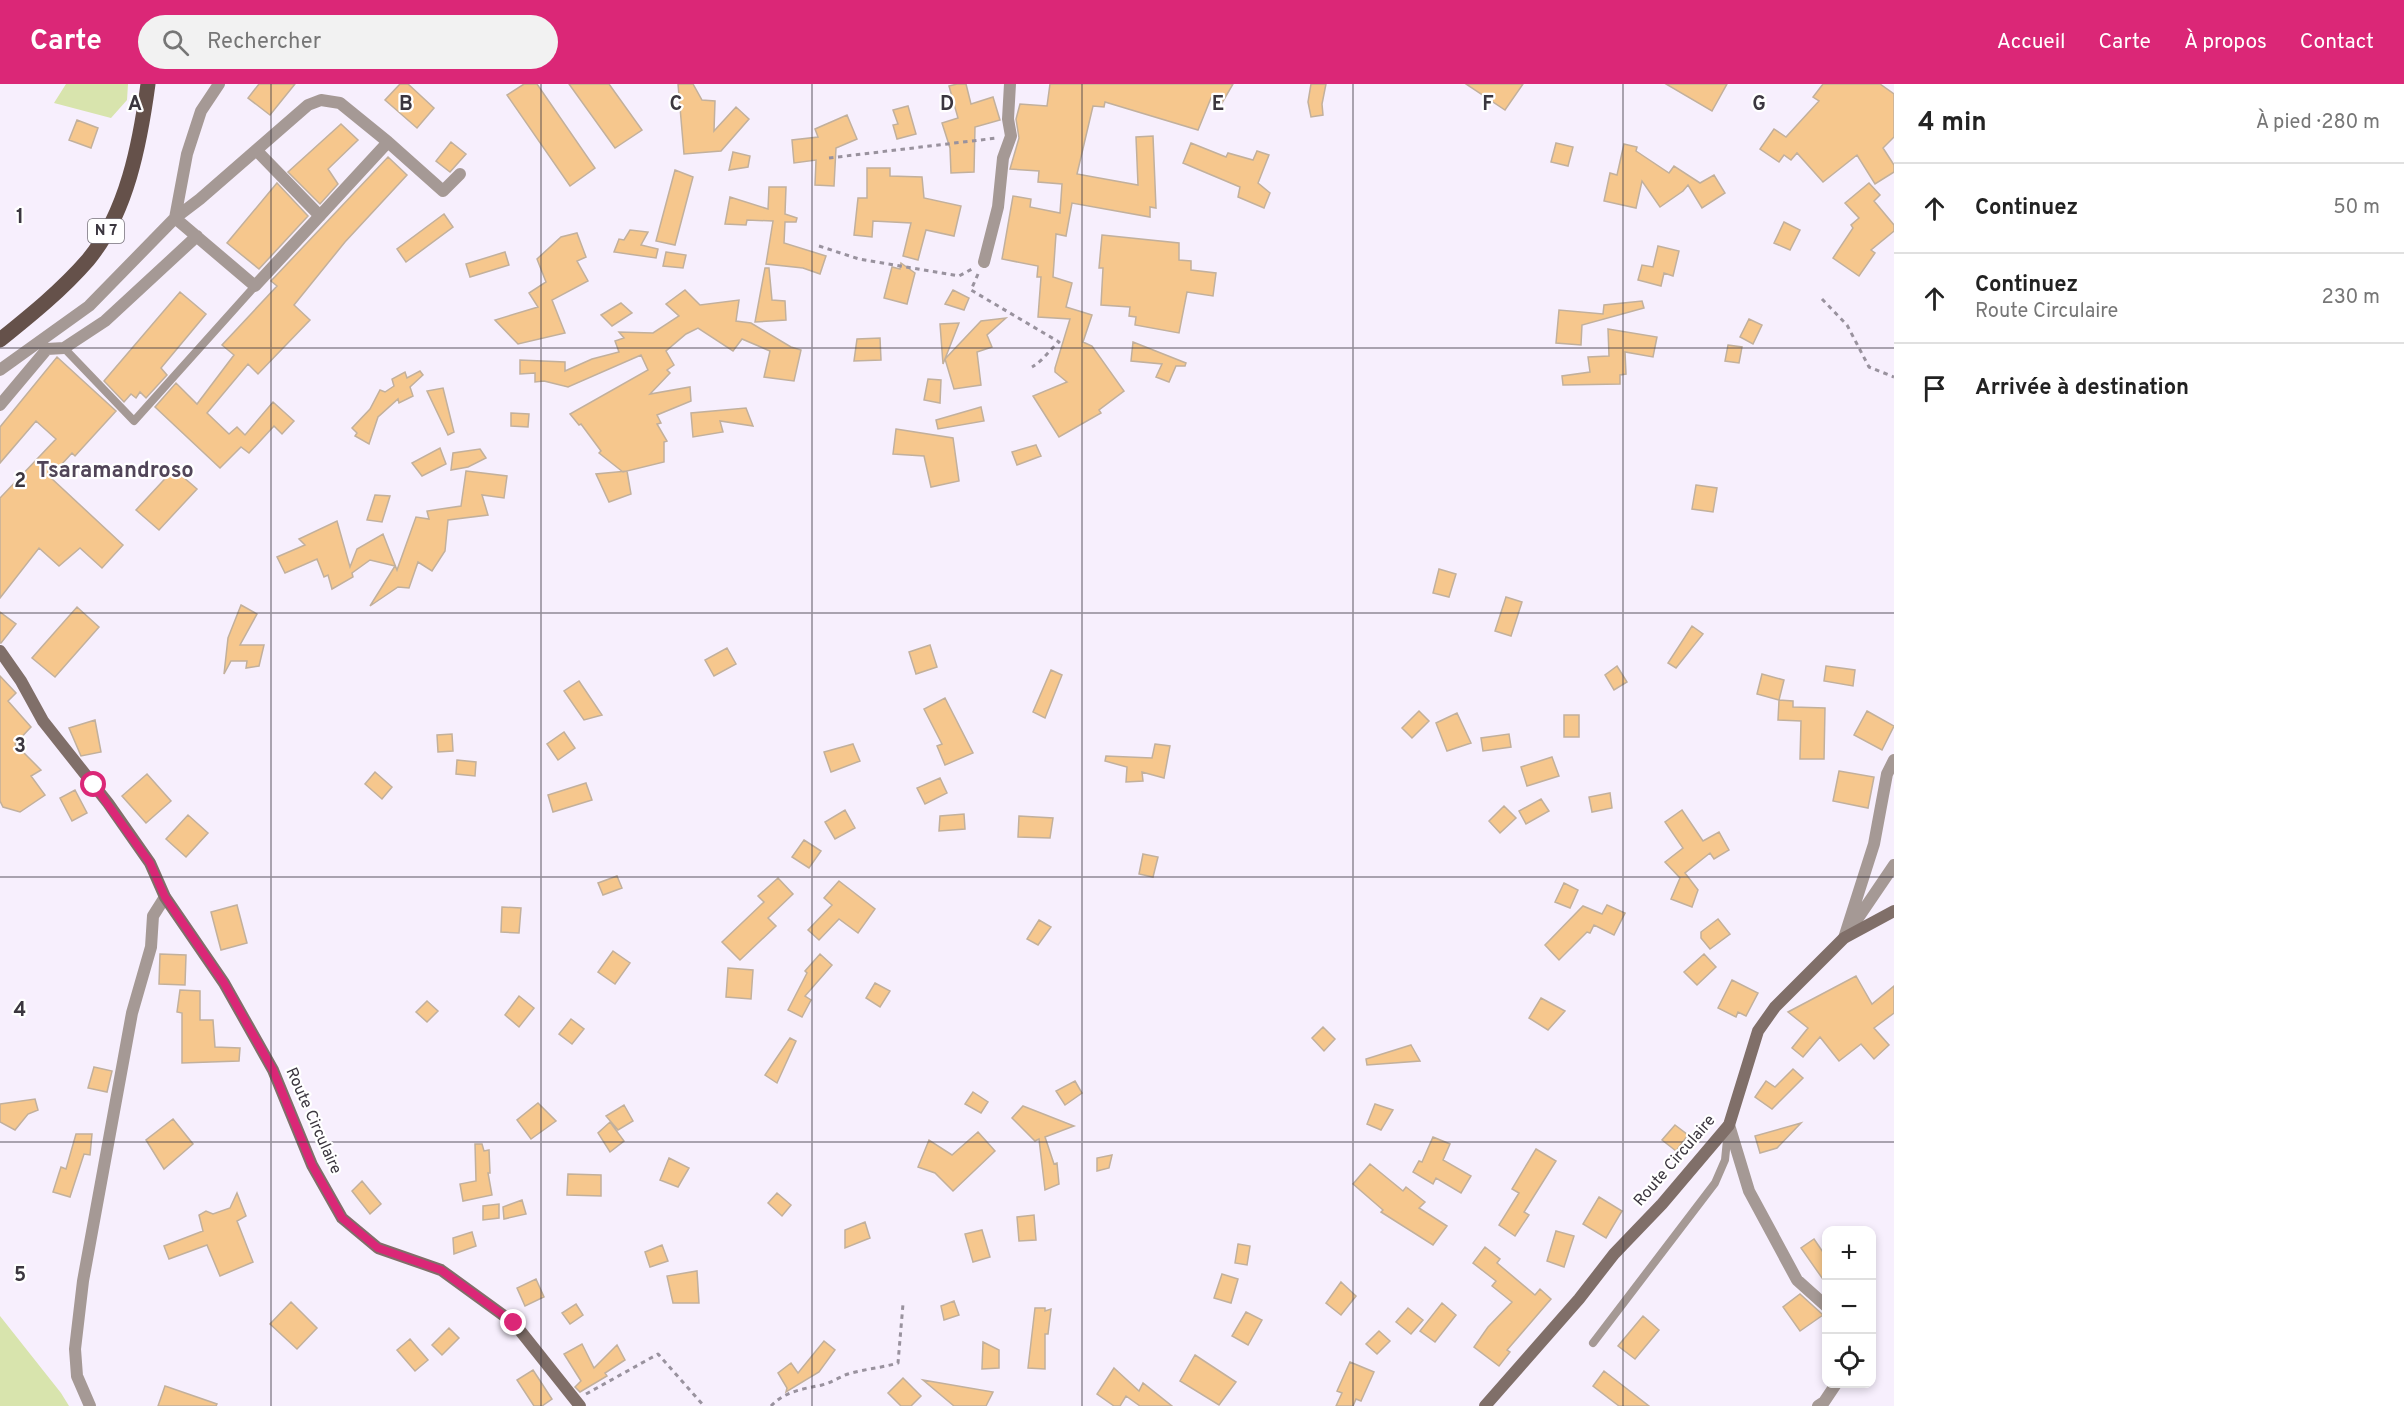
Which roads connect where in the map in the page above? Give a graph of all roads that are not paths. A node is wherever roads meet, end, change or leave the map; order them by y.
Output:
1 (148, 84) edge
2 (219, 84) edge
3 (1010, 84) edge
4 (388, 142) junction
5 (256, 150) junction
6 (460, 174) dead end
7 (320, 216) junction
8 (175, 218) junction
9 (197, 236) junction
10 (984, 262) road end
11 (255, 286) junction
12 (0, 340) edge
13 (64, 348) junction
14 (0, 370) edge
15 (0, 405) edge
16 (0, 651) edge
17 (1894, 760) edge
18 (1894, 865) edge
19 (165, 897) junction
20 (1894, 911) edge
21 (1844, 938) junction
22 (1729, 1125) junction
23 (1822, 1302) edge
24 (1593, 1343) dead end
25 (1833, 1388) edge
26 (579, 1403) edge
27 (90, 1406) edge
28 (1485, 1406) edge
29 (1818, 1406) edge

1 - 12 main road, N 7
2 - 8 street
3 - 10 street
4 - 5 street
4 - 6 street
4 - 7 street
5 - 7 street
5 - 8 street
7 - 11 street
8 - 9 street
8 - 14 street
9 - 11 street
9 - 13 street
11 - 13 lane
13 - 15 street
16 - 19 street, Route Circulaire
17 - 21 street
18 - 21 street
19 - 26 street, Route Circulaire
19 - 27 street
20 - 21 street, Route Circulaire
21 - 22 street, Route Circulaire
22 - 23 street
22 - 24 lane
22 - 28 street, Route Circulaire
25 - 29 street

